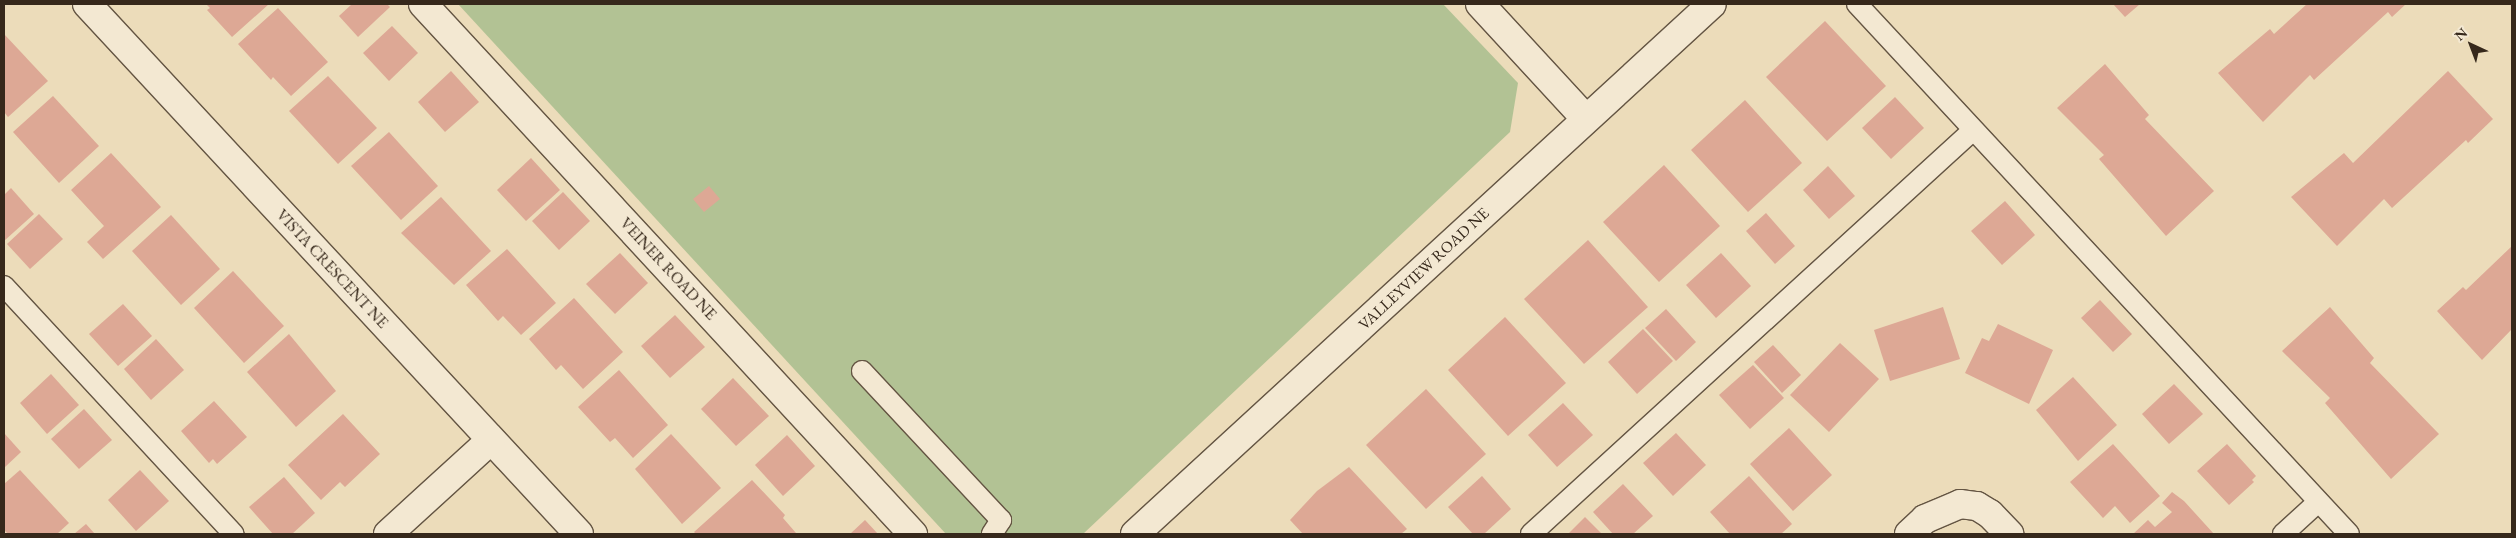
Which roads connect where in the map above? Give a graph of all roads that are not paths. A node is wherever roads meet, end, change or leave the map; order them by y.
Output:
1 (86, 4) edge
2 (423, 4) edge
3 (1480, 4) edge
4 (1712, 4) edge
5 (1857, 4) edge
6 (1586, 119) junction
7 (1972, 131) junction
8 (4, 286) edge
9 (862, 372) dead end
10 (491, 440) junction
11 (2318, 502) junction
12 (234, 534) edge
13 (388, 534) edge
14 (579, 534) edge
15 (913, 534) edge
16 (992, 534) edge
17 (1136, 534) edge
18 (1532, 534) edge
19 (1909, 534) edge
20 (2009, 534) edge
21 (2282, 534) edge
22 (2349, 534) edge

1 - 10 street, VISTA CRESCENT NE
2 - 15 street, VEINER ROAD NE
3 - 6 street
4 - 6 street, VALLEYVIEW ROAD NE
5 - 7 lane
6 - 17 street, VALLEYVIEW ROAD NE
7 - 11 lane
7 - 18 lane
8 - 12 lane
9 - 16 lane
10 - 13 street
10 - 14 street, VISTA CRESCENT NE
11 - 21 lane
11 - 22 lane
19 - 20 street

